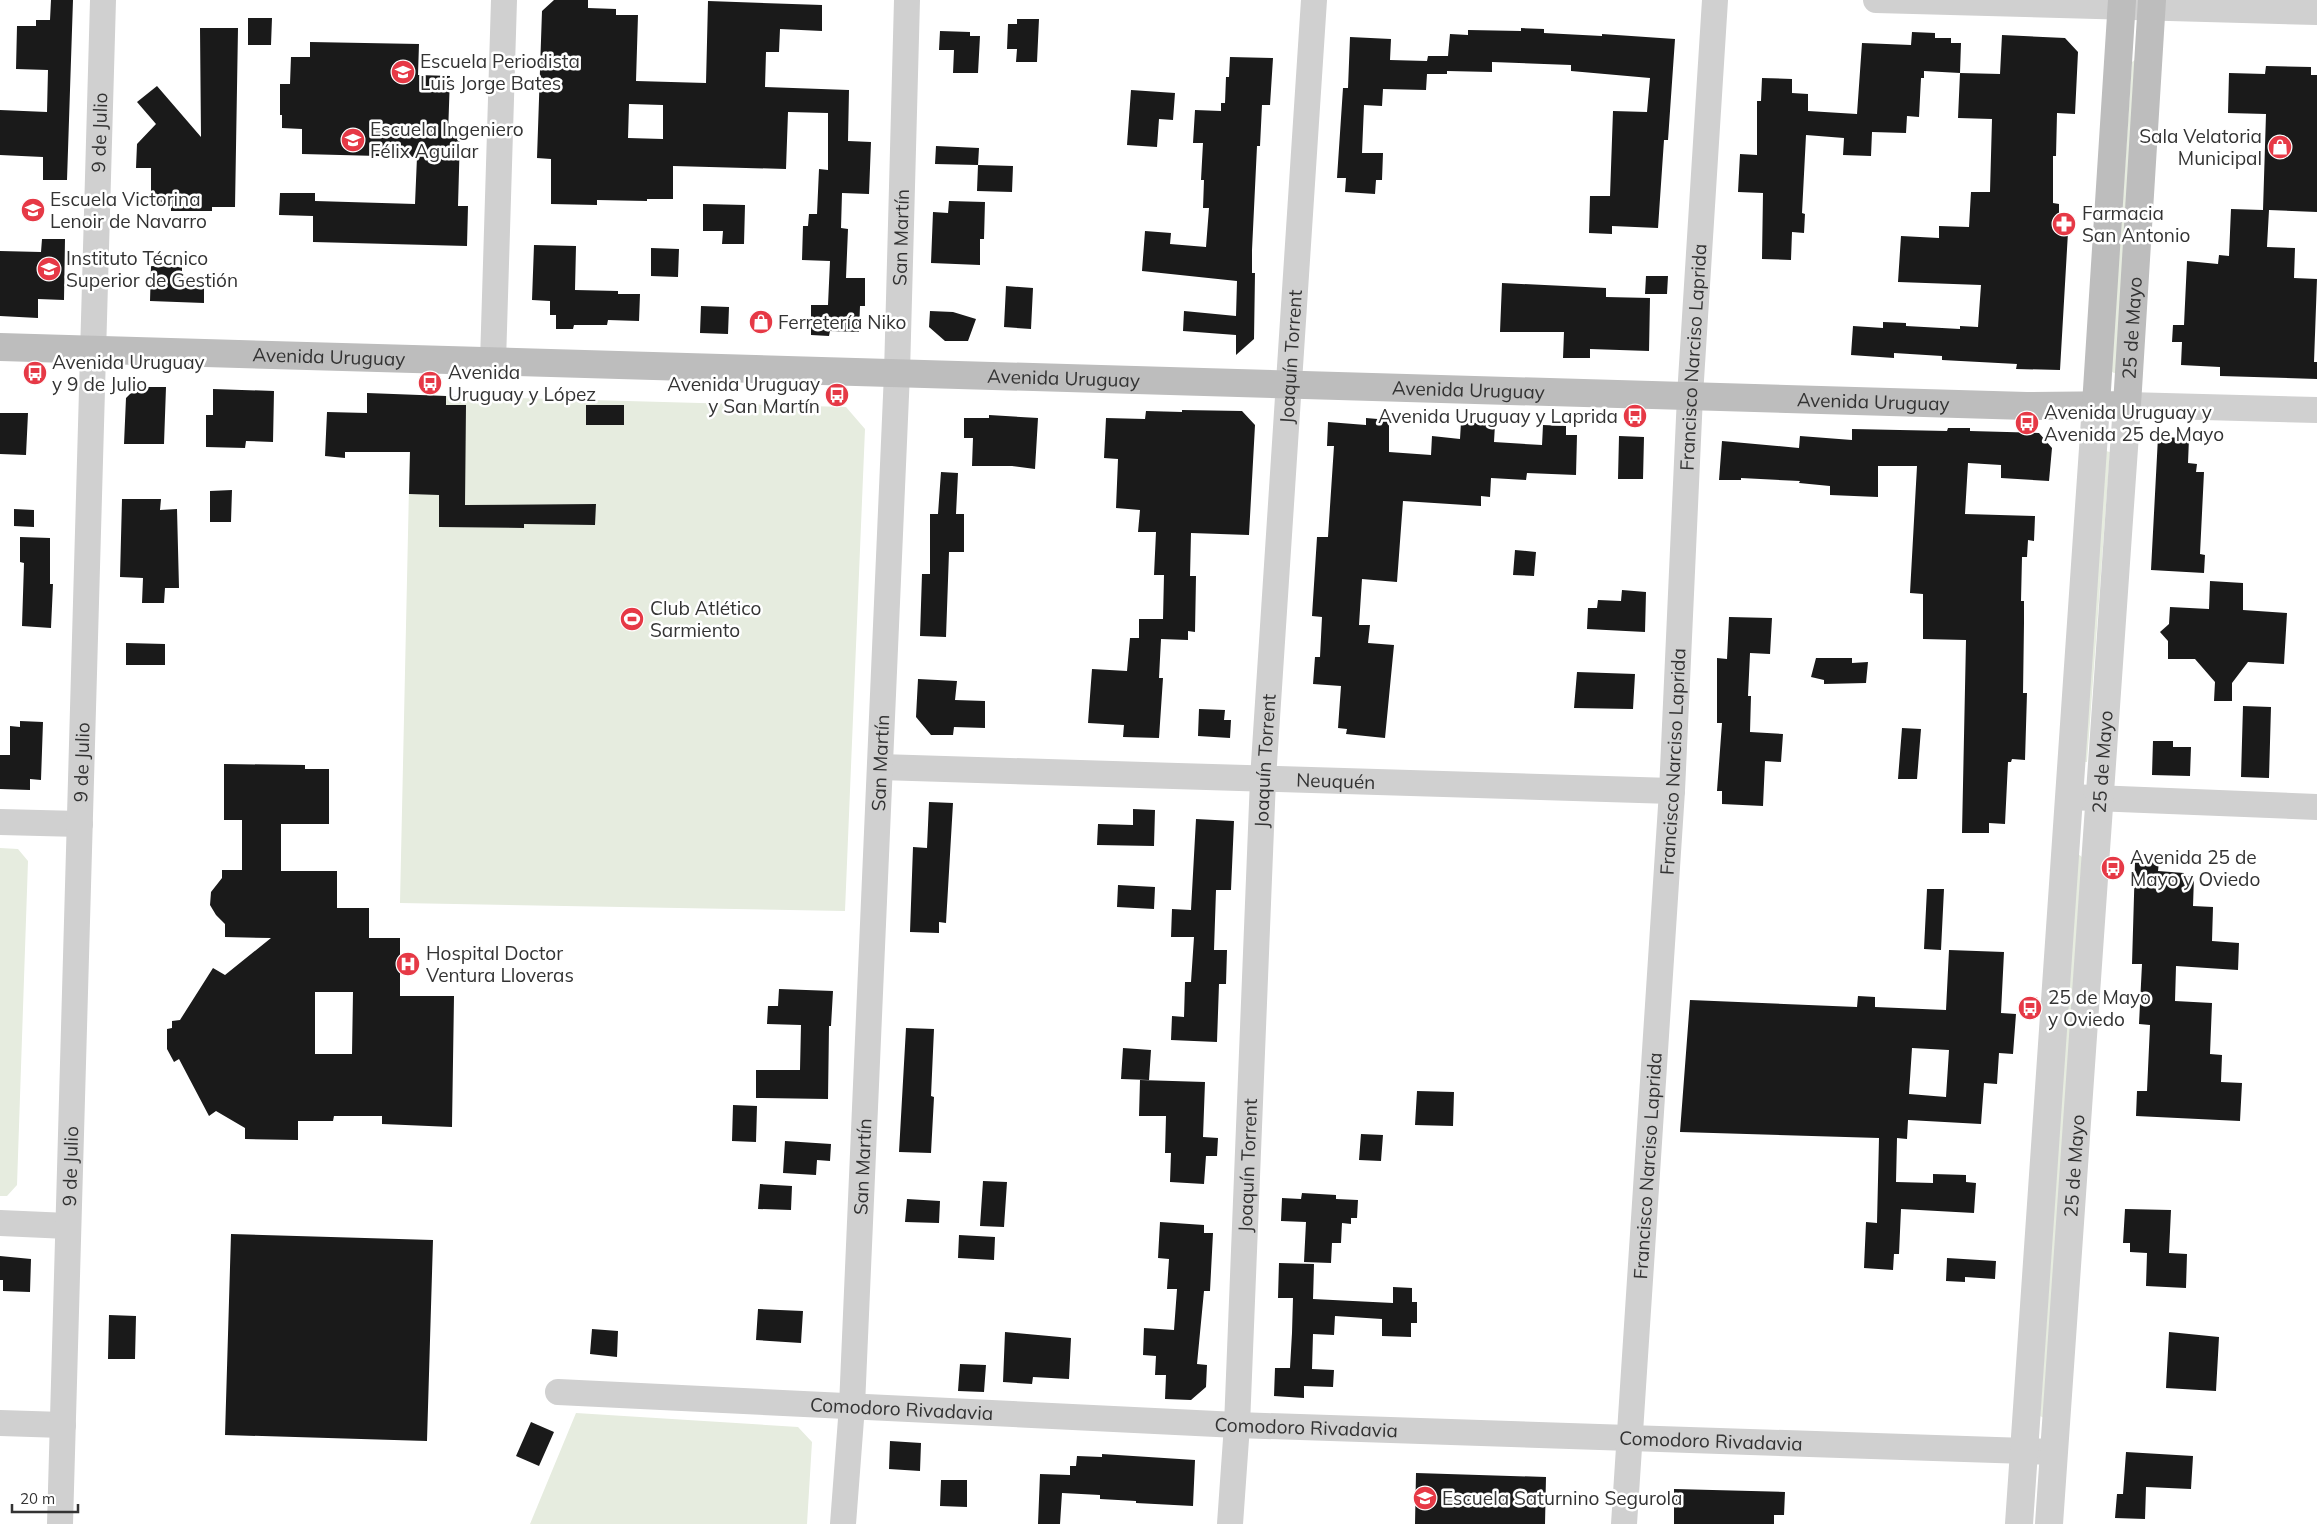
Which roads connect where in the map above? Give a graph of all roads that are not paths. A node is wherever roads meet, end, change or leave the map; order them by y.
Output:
1 (103, 0) edge
2 (504, 0) edge
3 (907, 0) edge
4 (1314, 0) edge
5 (1715, 0) edge
6 (1876, 0) edge
7 (2122, 3) edge
8 (2152, 4) edge
9 (2317, 12) edge
10 (0, 347) edge
11 (93, 350) junction
12 (493, 362) junction
13 (897, 373) junction
14 (1288, 384) junction
15 (1690, 396) junction
16 (2096, 405) junction
17 (2127, 405) junction
18 (2317, 410) edge
19 (880, 767) junction
20 (1263, 779) junction
21 (1672, 791) junction
22 (2069, 797) junction
23 (2100, 798) junction
24 (2317, 807) edge
25 (0, 822) edge
26 (80, 824) junction
27 (0, 1223) edge
28 (68, 1226) junction
29 (558, 1392) dead end
30 (852, 1406) junction
31 (0, 1423) edge
32 (63, 1425) junction
33 (1237, 1425) junction
34 (1630, 1438) junction
35 (2024, 1451) junction
36 (2054, 1452) junction
37 (60, 1524) edge
38 (843, 1524) edge
39 (1230, 1524) edge
40 (1624, 1524) edge
41 (2019, 1524) edge
42 (2049, 1524) edge

1 - 11 street, 9 de Julio
2 - 12 street
3 - 13 street, San Martín
4 - 14 street, Joaquín Torrent
5 - 15 street, Francisco Narciso Laprida
6 - 7 street
7 - 8 street
7 - 16 main road, 25 de Mayo
8 - 9 street
8 - 17 main road, 25 de Mayo
10 - 11 main road, Avenida Uruguay
11 - 12 main road, Avenida Uruguay
11 - 26 street, 9 de Julio
12 - 13 main road, Avenida Uruguay
13 - 14 main road, Avenida Uruguay
13 - 19 street, San Martín
14 - 15 main road, Avenida Uruguay
14 - 20 street, Joaquín Torrent
15 - 16 main road, Avenida Uruguay
15 - 21 street, Francisco Narciso Laprida
16 - 17 main road, Avenida Uruguay
16 - 22 street, 25 de Mayo
17 - 18 street
17 - 23 street, 25 de Mayo
19 - 20 street, Neuquén
19 - 30 street, San Martín
20 - 21 street, Neuquén
20 - 33 street, Joaquín Torrent
21 - 34 street, Francisco Narciso Laprida
22 - 23 street
22 - 35 street, 25 de Mayo
23 - 24 street
23 - 36 street, 25 de Mayo
25 - 26 street
26 - 28 street, 9 de Julio
27 - 28 street
28 - 32 street, 9 de Julio
29 - 30 street, Comodoro Rivadavia
30 - 33 street, Comodoro Rivadavia
30 - 38 street, San Martín
31 - 32 street
32 - 37 street, 9 de Julio
33 - 34 street, Comodoro Rivadavia
33 - 39 street, Joaquín Torrent
34 - 35 street, Comodoro Rivadavia
34 - 40 street, Francisco Narciso Laprida
35 - 36 street, Comodoro Rivadavia
35 - 41 street, 25 de Mayo
36 - 42 street, 25 de Mayo

